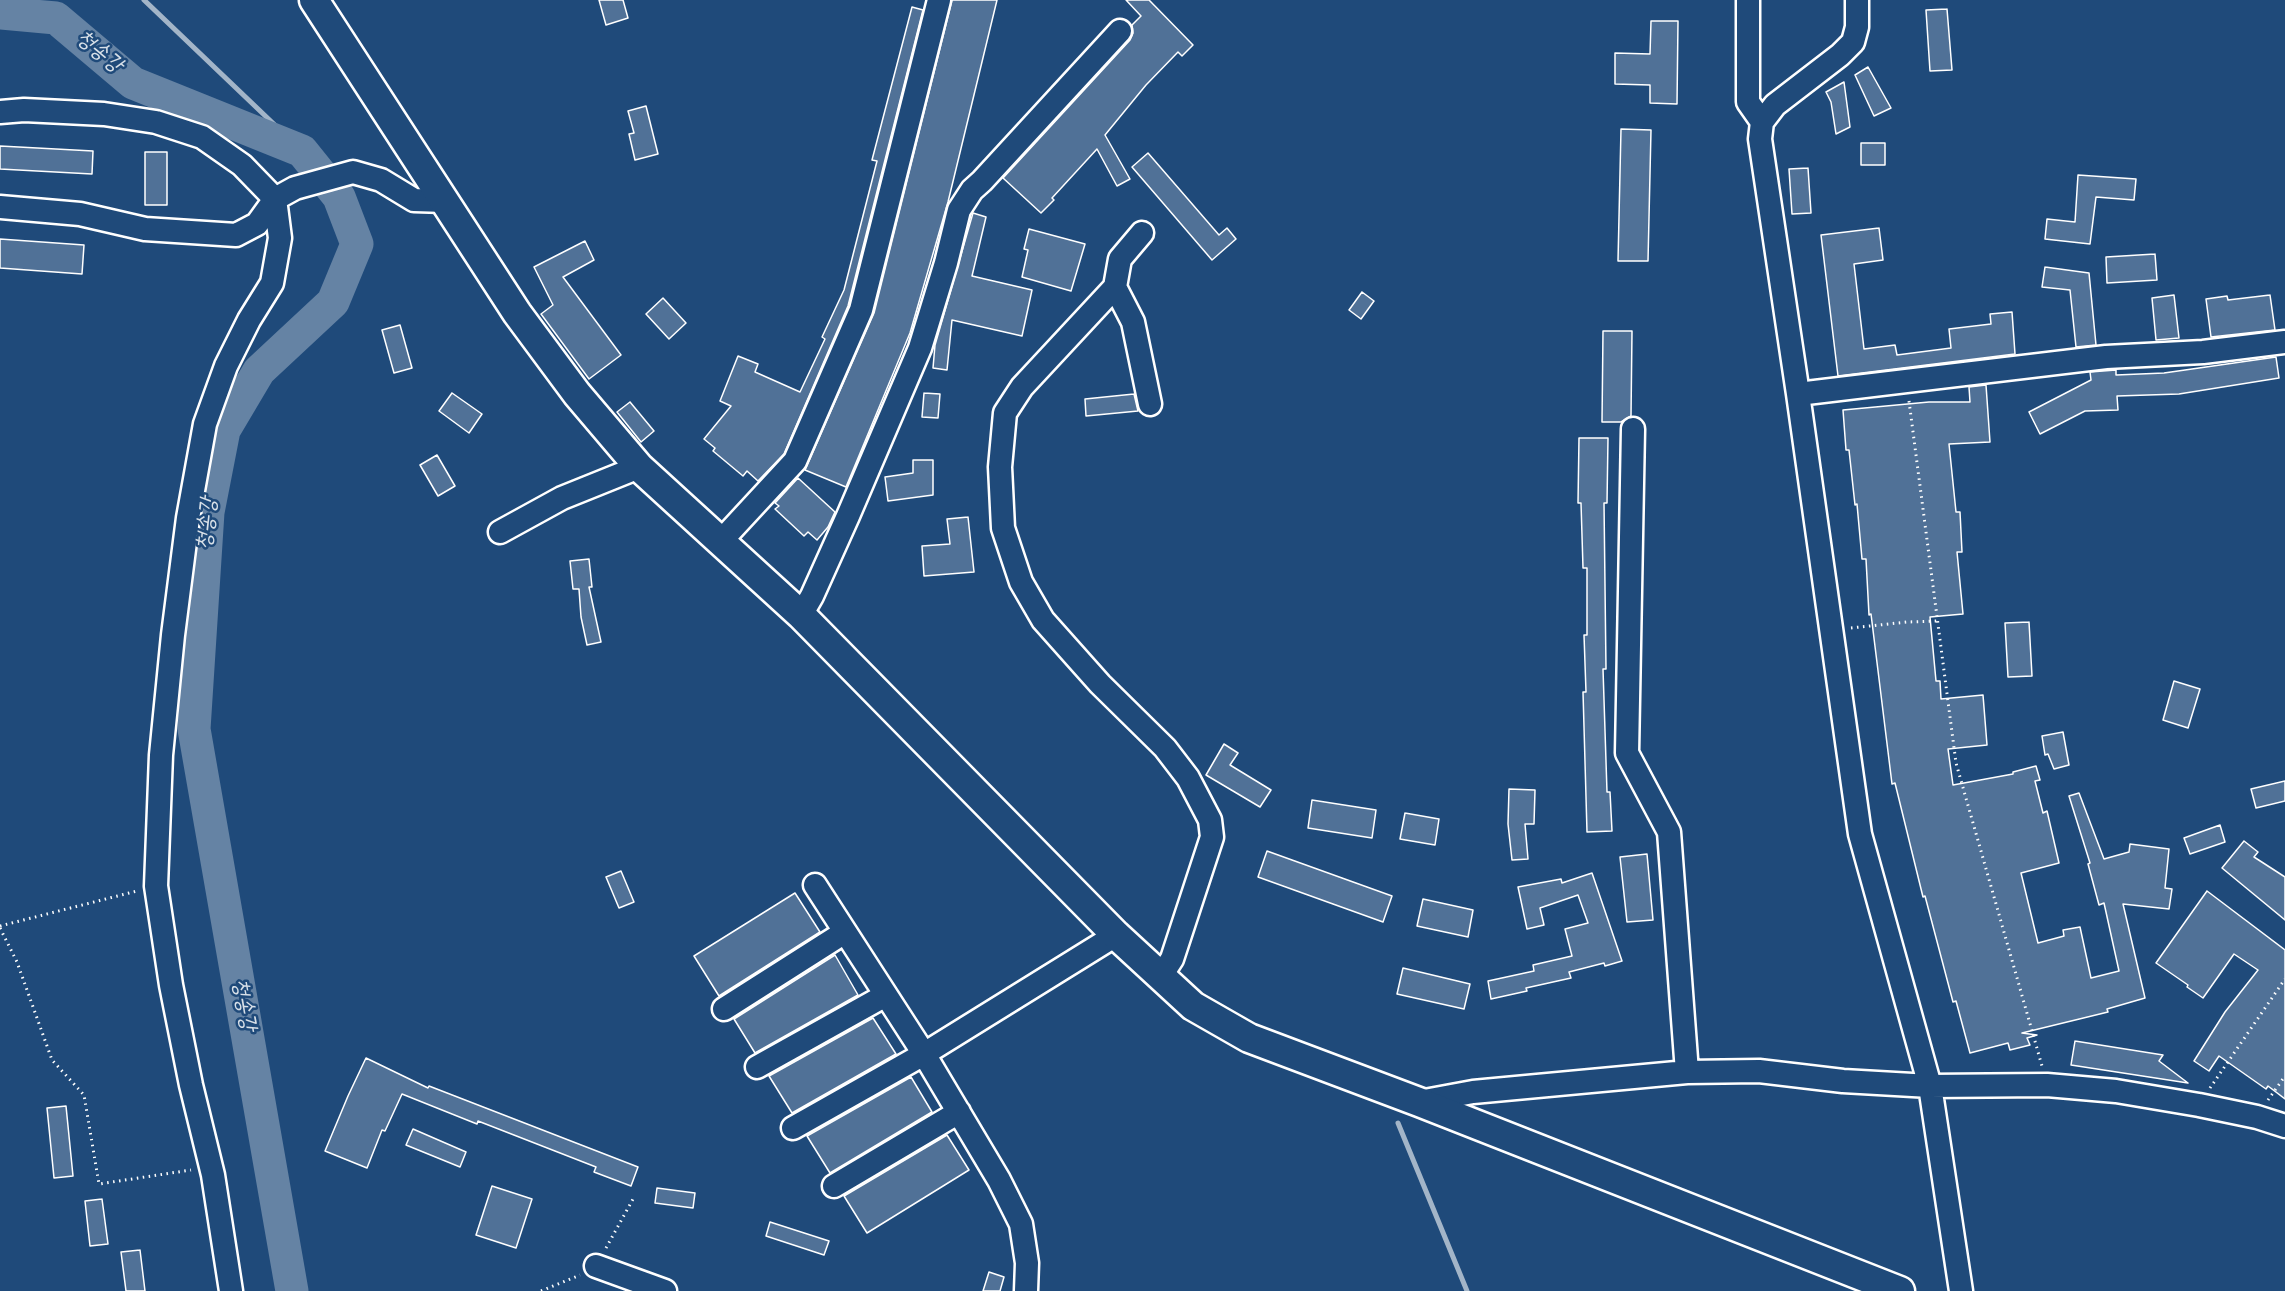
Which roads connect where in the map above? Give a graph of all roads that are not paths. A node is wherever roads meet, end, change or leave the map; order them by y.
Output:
1 (314, 0) edge
2 (939, 0) edge
3 (1748, 0) edge
4 (1857, 0) edge
5 (1120, 31) dead end
6 (0, 112) edge
7 (1762, 122) junction
8 (275, 198) junction
9 (446, 201) junction
10 (0, 207) edge
11 (1142, 233) dead end
12 (1115, 287) junction
13 (2285, 342) edge
14 (1798, 394) junction
15 (1150, 404) dead end
16 (1633, 429) dead end
17 (639, 467) junction
18 (500, 532) dead end
19 (721, 542) junction
20 (801, 615) junction
21 (815, 885) dead end
22 (845, 932) junction
23 (1116, 935) junction
24 (1161, 976) junction
25 (886, 995) junction
26 (723, 1009) dead end
27 (924, 1054) junction
28 (757, 1067) dead end
29 (1686, 1072) junction
30 (1930, 1086) junction
31 (1419, 1102) junction
32 (959, 1112) junction
33 (2285, 1126) edge
34 (793, 1128) dead end
35 (834, 1186) dead end
36 (596, 1266) dead end
37 (231, 1291) edge
38 (665, 1291) edge
39 (1026, 1291) edge
40 (1900, 1291) edge
41 (1961, 1291) edge

1 - 9 main road
2 - 19 street
3 - 7 street
4 - 7 street
5 - 20 street
6 - 8 street
7 - 14 street
8 - 9 street
8 - 10 street
8 - 37 street
9 - 17 main road
11 - 12 street
12 - 15 street
12 - 24 street
13 - 14 street
14 - 30 street
16 - 29 street
17 - 18 street
17 - 19 main road
19 - 20 main road
20 - 23 main road
21 - 22 street
22 - 25 street
22 - 26 street
23 - 24 main road
23 - 27 street
24 - 31 main road
25 - 27 street
25 - 28 street
27 - 32 street
27 - 34 street
29 - 30 street
29 - 31 street
30 - 33 street
30 - 41 street
31 - 40 main road
32 - 35 street
32 - 39 street
36 - 38 street

